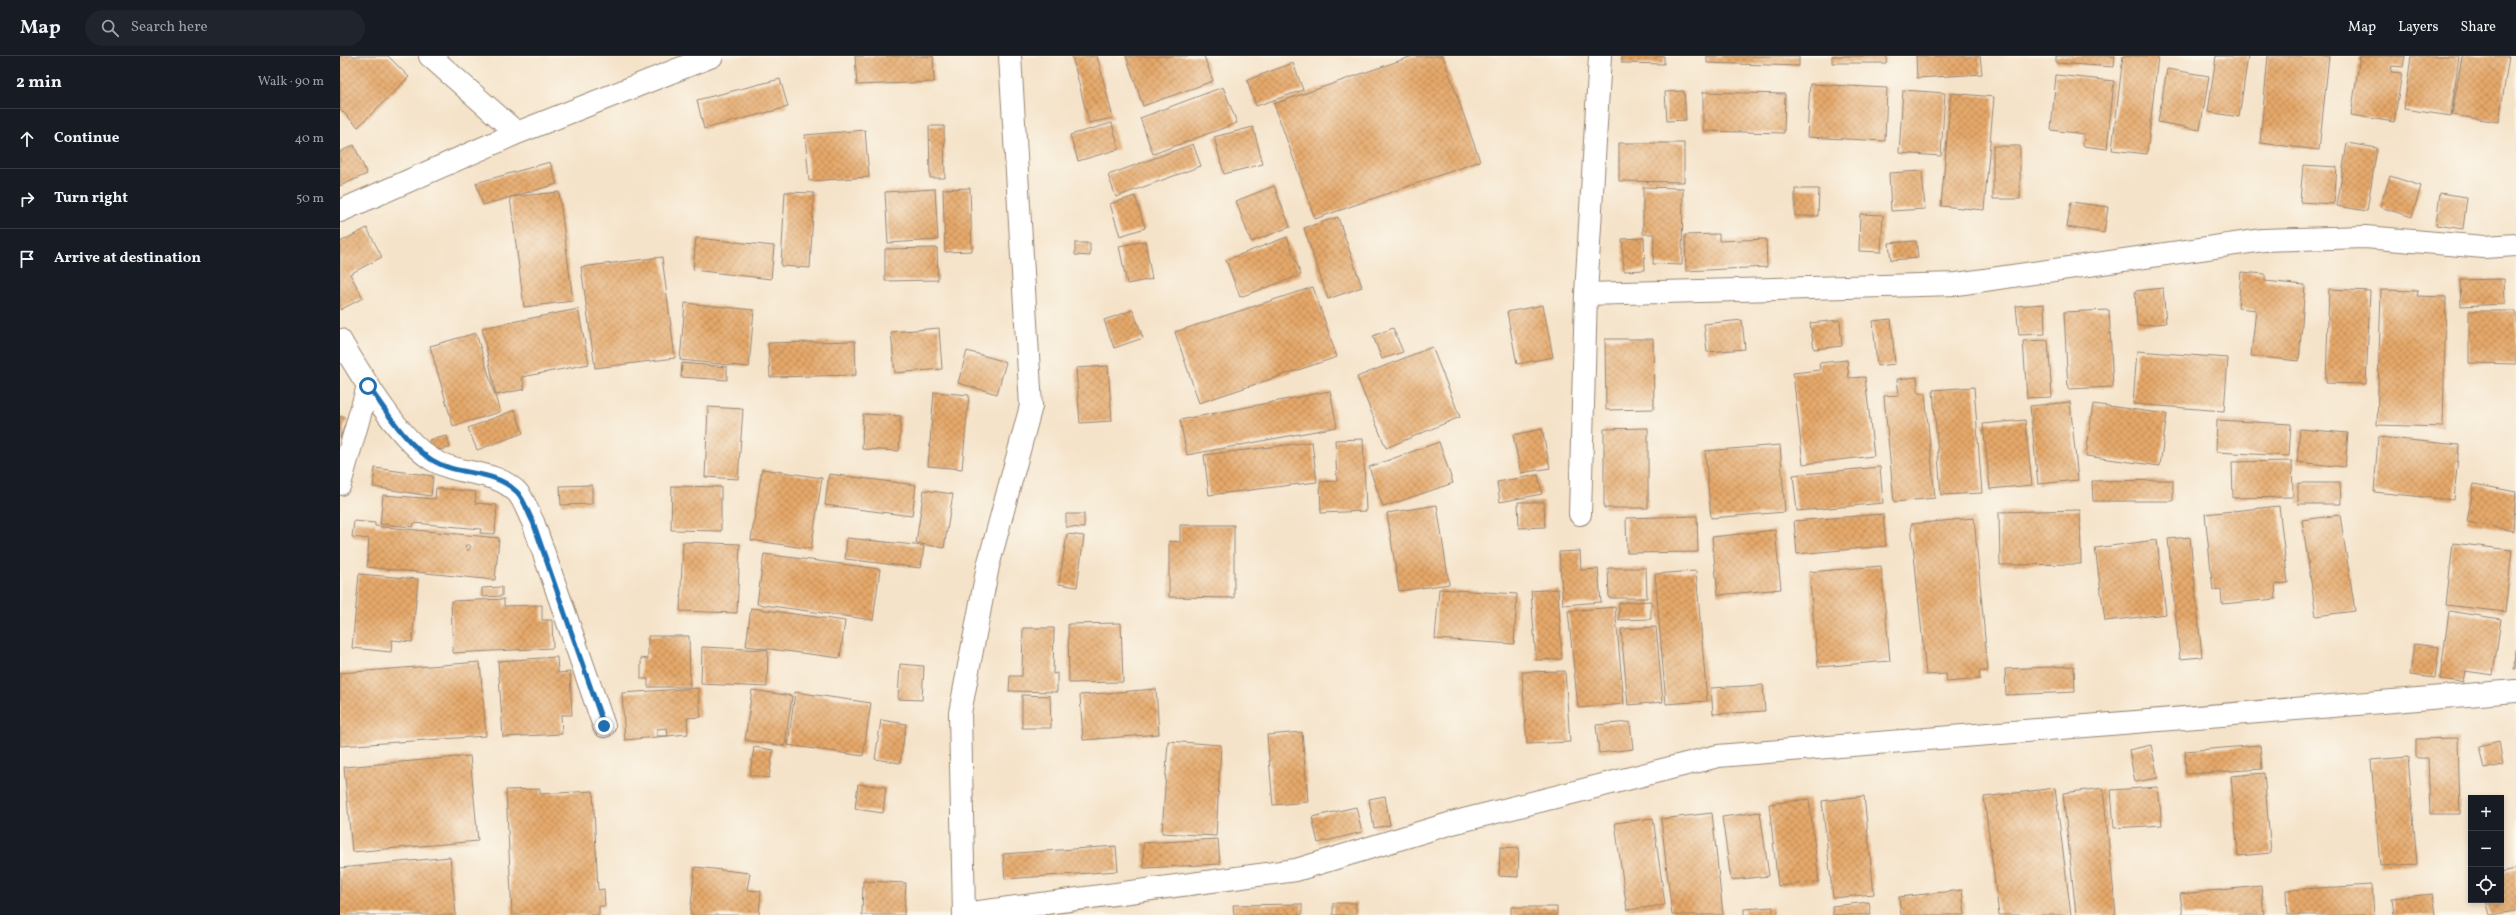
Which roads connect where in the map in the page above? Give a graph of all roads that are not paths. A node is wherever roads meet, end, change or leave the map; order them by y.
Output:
1 (430, 56) edge
2 (712, 56) edge
3 (1010, 56) edge
4 (1600, 56) edge
5 (517, 133) junction
6 (340, 211) edge
7 (2516, 245) edge
8 (1586, 294) junction
9 (340, 340) edge
10 (368, 386) junction
11 (340, 484) edge
12 (1580, 514) dead end
13 (2516, 691) edge
14 (604, 726) dead end
15 (964, 915) edge

1 - 5 street
2 - 5 street
3 - 15 street
4 - 8 street
5 - 6 street
7 - 8 street
8 - 12 street
9 - 10 street
10 - 11 street
10 - 14 street
13 - 15 street

